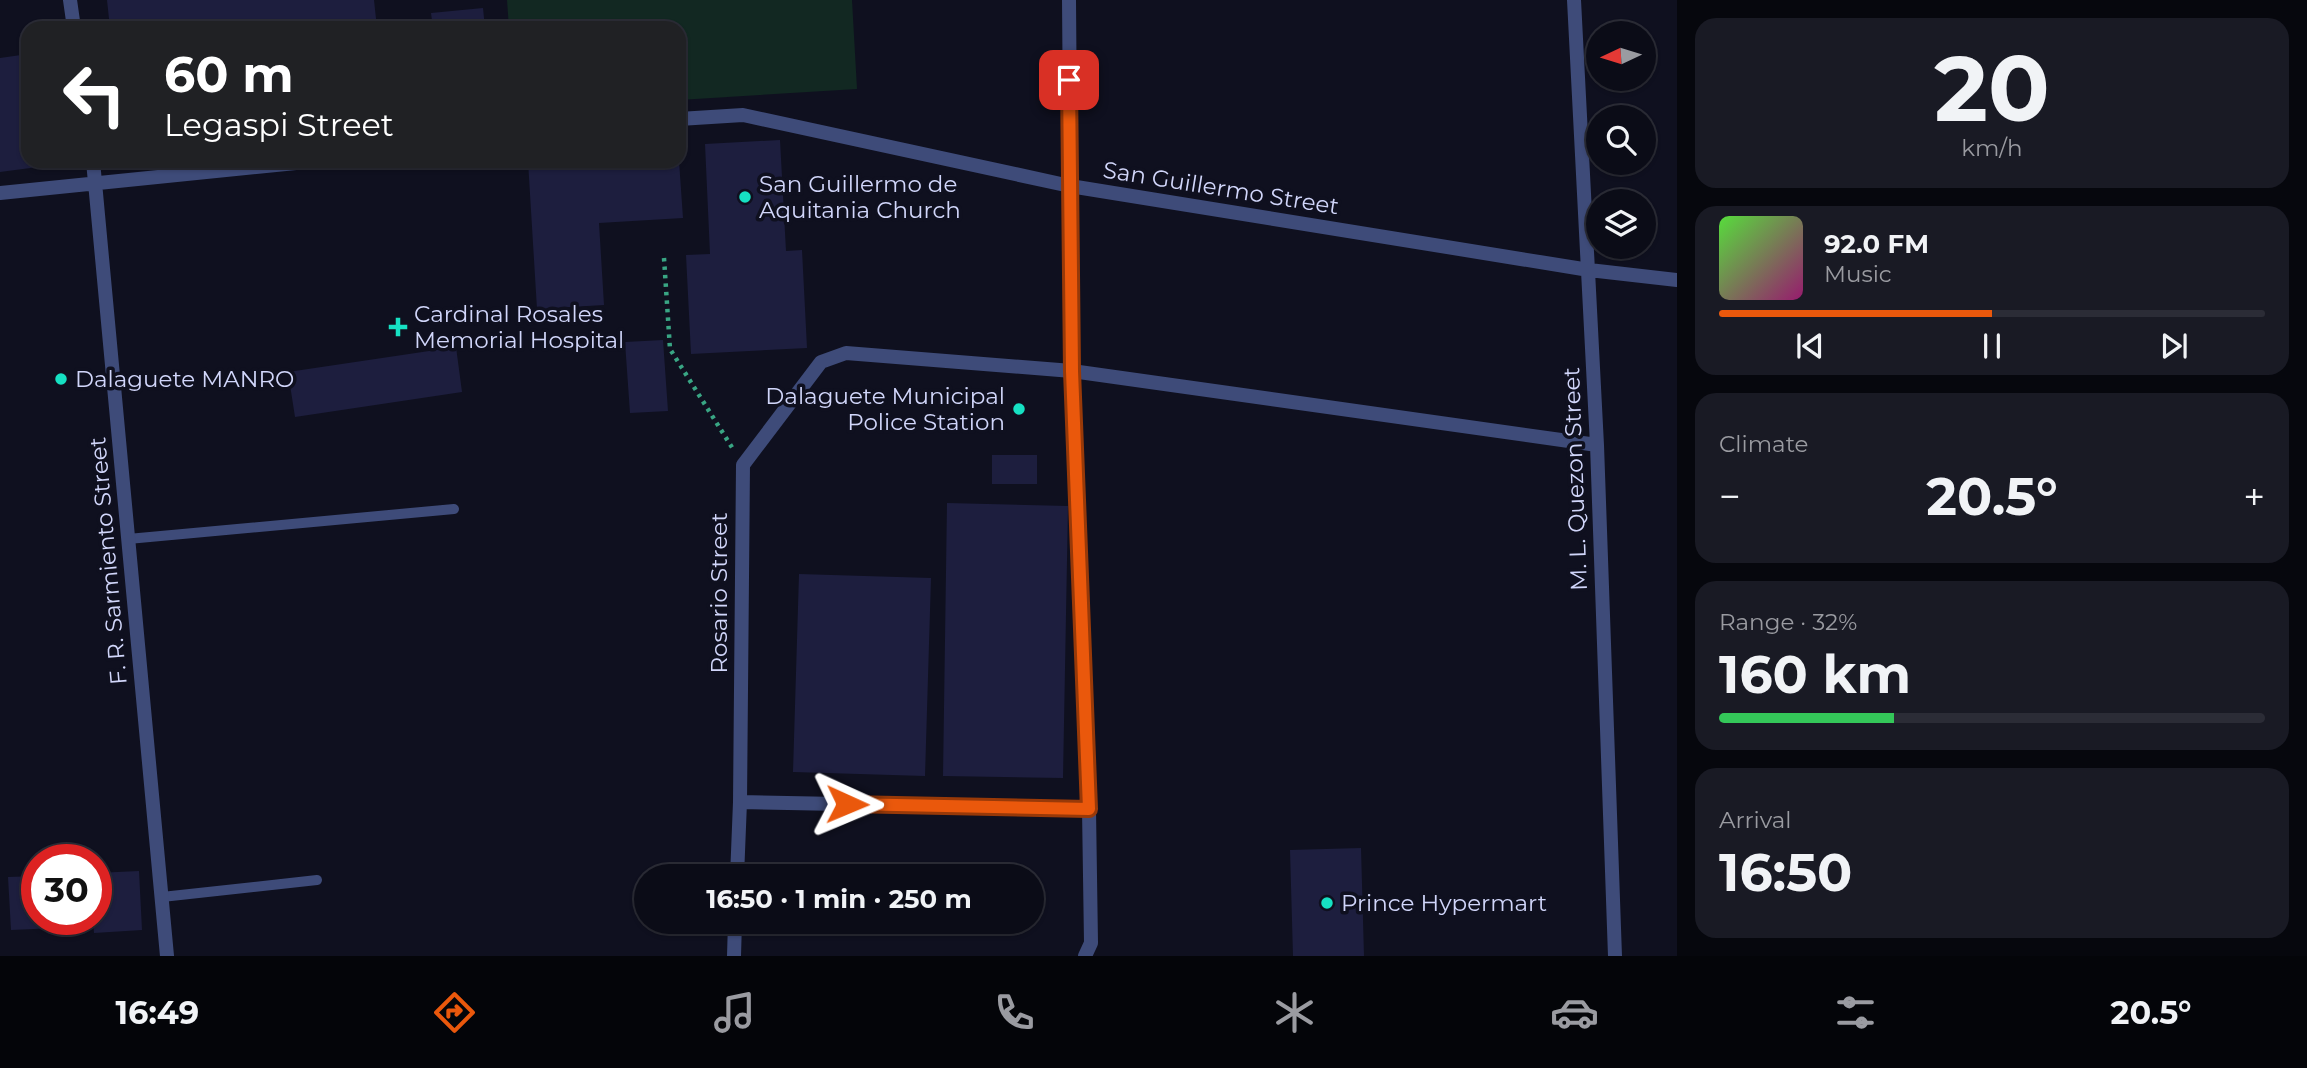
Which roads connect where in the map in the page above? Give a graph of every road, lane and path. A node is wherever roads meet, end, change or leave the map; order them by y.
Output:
1 (70, 0) edge
2 (1069, 0) edge
3 (1574, 0) edge
4 (73, 21) edge
5 (686, 119) edge
6 (94, 168) edge
7 (249, 168) edge
8 (96, 184) junction
9 (1070, 186) junction
10 (0, 192) edge
11 (664, 258) dead end
12 (1589, 270) junction
13 (1677, 280) edge
14 (1072, 371) junction
15 (1597, 445) junction
16 (743, 465) junction
17 (454, 509) dead end
18 (128, 539) junction
19 (740, 802) junction
20 (1089, 809) junction
21 (738, 864) edge
22 (317, 880) dead end
23 (162, 897) junction
24 (735, 934) edge
25 (1091, 952) edge
26 (167, 956) edge
27 (734, 956) edge
28 (1615, 956) edge

1 - 4 street
2 - 9 street
3 - 12 street, M. L. Quezon Street
5 - 9 street, San Guillermo Street
6 - 8 street, F. R. Sarmiento Street
7 - 8 street
8 - 10 street
8 - 18 street, F. R. Sarmiento Street
9 - 12 street, San Guillermo Street
9 - 14 street
11 - 16 path
12 - 13 street, San Guillermo Street
12 - 15 street, M. L. Quezon Street
14 - 15 street
14 - 16 street
14 - 20 street
15 - 28 street, M. L. Quezon Street
16 - 19 street, Rosario Street
17 - 18 lane
18 - 23 street, F. R. Sarmiento Street
19 - 20 street
19 - 21 street, Rosario Street
20 - 25 street
22 - 23 lane
23 - 26 street, F. R. Sarmiento Street
24 - 27 street

